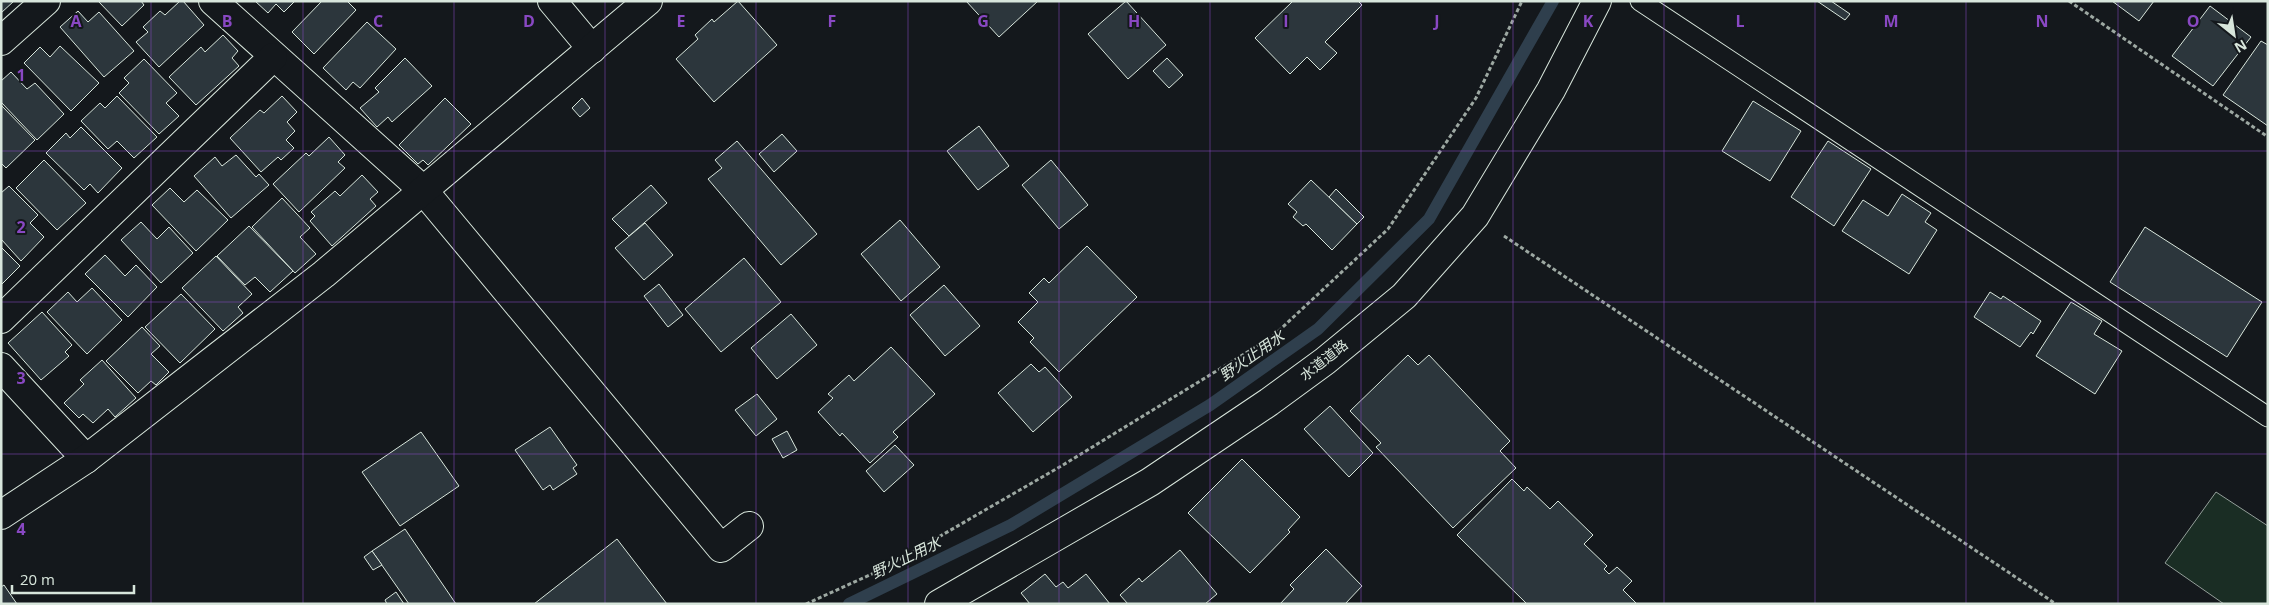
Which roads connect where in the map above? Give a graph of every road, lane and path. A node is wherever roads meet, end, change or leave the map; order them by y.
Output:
1 (46, 1) edge
2 (213, 1) edge
3 (552, 1) edge
4 (648, 1) edge
5 (1522, 1) edge
6 (1597, 1) edge
7 (1640, 1) edge
8 (2069, 1) edge
9 (1, 41) edge
10 (592, 49) junction
11 (273, 58) junction
12 (2268, 137) edge
13 (423, 190) junction
14 (1474, 216) junction
15 (1, 319) edge
16 (1, 367) edge
17 (2268, 417) edge
18 (86, 459) junction
19 (1, 515) edge
20 (750, 526) dead end
21 (806, 604) edge
22 (938, 604) edge
23 (2056, 604) edge

1 - 9 street
2 - 11 street
3 - 10 street
4 - 10 street
5 - 21 path
6 - 14 street, 水道道路
7 - 17 lane
8 - 12 path
10 - 13 street
11 - 13 street
11 - 15 street
13 - 18 street
13 - 20 street
14 - 22 street, 水道道路
14 - 23 path
16 - 18 street
18 - 19 street

